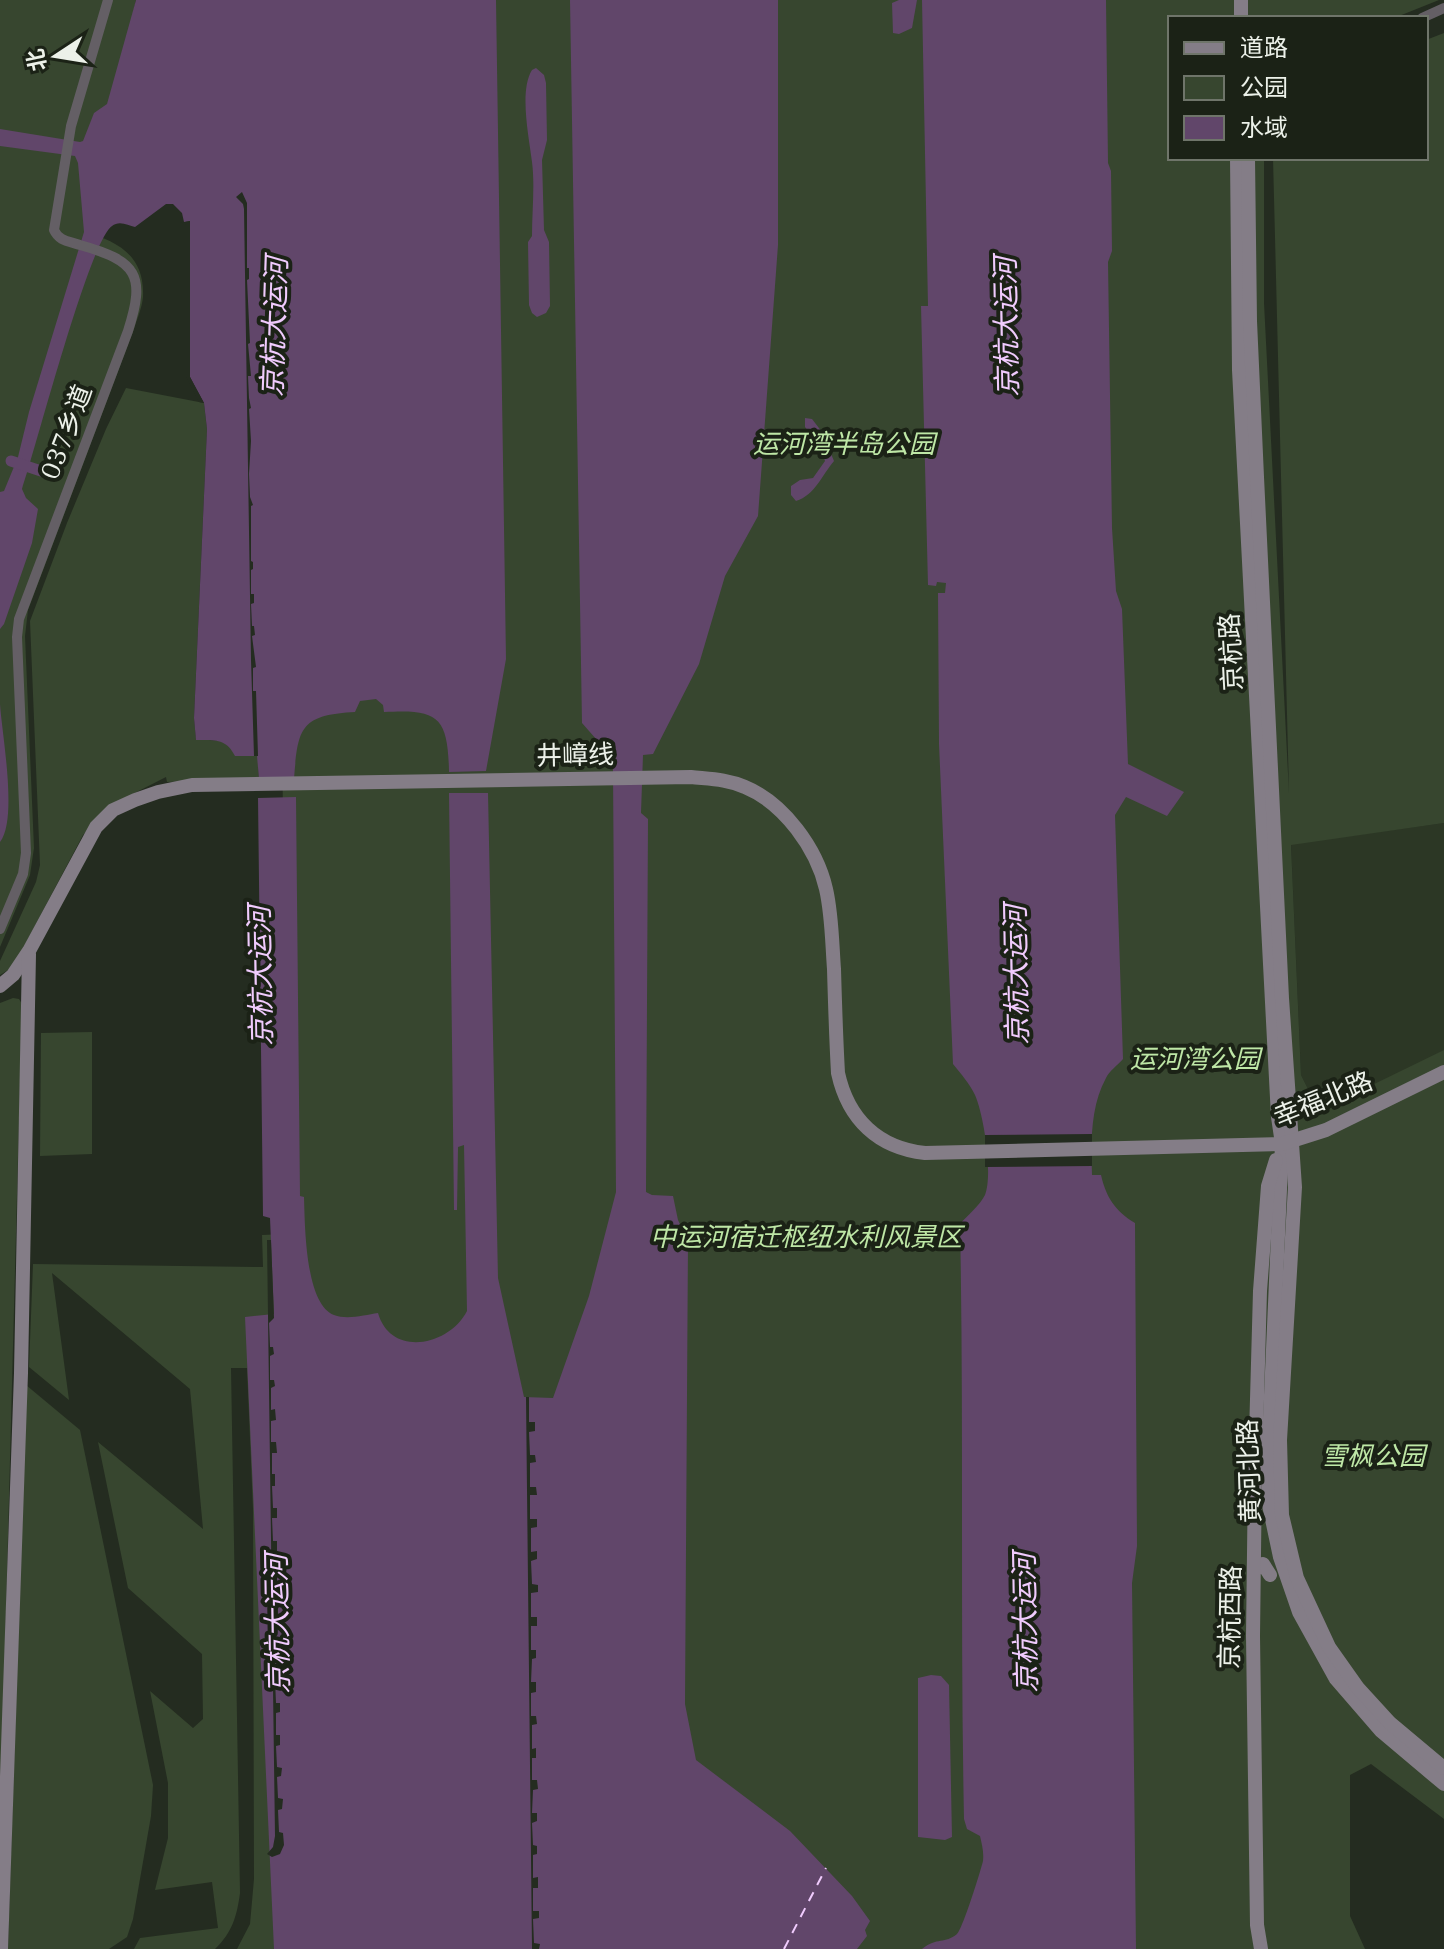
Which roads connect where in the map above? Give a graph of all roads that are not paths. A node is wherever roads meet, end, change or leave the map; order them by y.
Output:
1 (108, 0) edge
2 (1237, 160) edge
3 (1248, 160) edge
4 (0, 929) edge
5 (29, 951) junction
6 (0, 986) edge
7 (1444, 1072) edge
8 (1287, 1143) junction
9 (1118, 1147) joint
10 (1254, 1570) junction
11 (1270, 1575) dead end
12 (1444, 1768) edge
13 (1444, 1784) edge
14 (1, 1949) edge
15 (1261, 1949) edge

1 - 4 street, 037乡道
2 - 8 street, 京杭路
3 - 8 street, 京杭路
5 - 6 street, 井嶂线
5 - 9 street, 井嶂线
5 - 14 street
7 - 8 street, 幸福北路
8 - 9 street, 幸福北路
8 - 10 street, 京杭西路
8 - 12 street, 黄河北路
8 - 13 street, 黄河北路
10 - 11 street
10 - 15 street, 京杭西路

